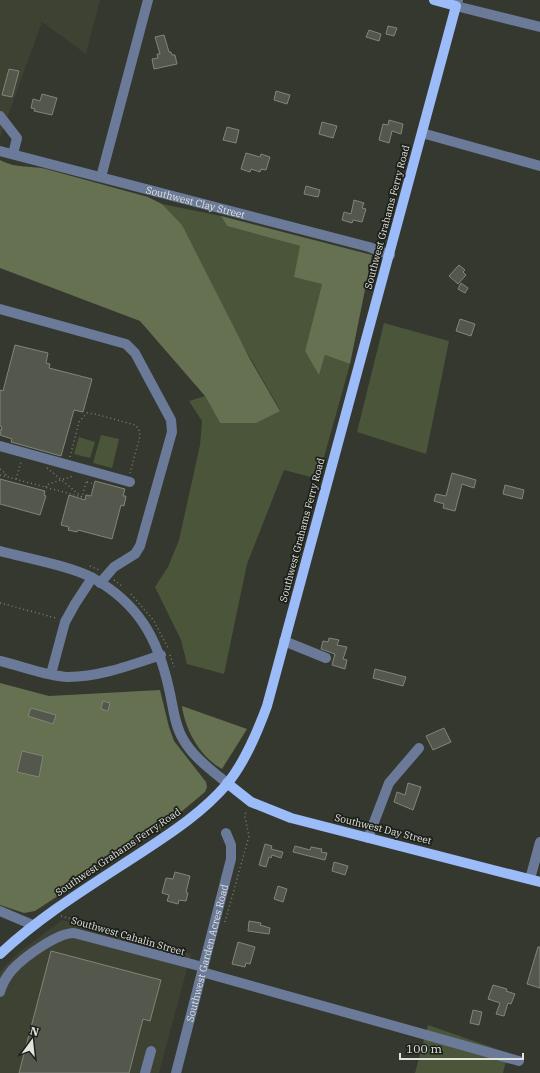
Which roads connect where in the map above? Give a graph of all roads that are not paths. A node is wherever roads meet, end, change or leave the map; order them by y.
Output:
1 (148, 0) edge
2 (434, 0) edge
3 (457, 3) edge
4 (540, 27) edge
5 (0, 116) edge
6 (422, 133) junction
7 (0, 150) edge
8 (13, 154) junction
9 (540, 166) edge
10 (101, 177) junction
11 (390, 254) junction
12 (0, 309) edge
13 (0, 446) edge
14 (129, 481) road end
15 (0, 551) edge
16 (96, 581) junction
17 (284, 641) junction
18 (161, 656) junction
19 (326, 658) dead end
20 (0, 660) edge
21 (51, 674) junction
22 (419, 748) dead end
23 (227, 784) junction
24 (226, 833) dead end
25 (368, 838) junction
26 (540, 842) edge
27 (530, 879) junction
28 (540, 882) edge
29 (0, 911) edge
30 (33, 925) junction
31 (0, 954) edge
32 (202, 970) junction
33 (0, 992) edge
34 (151, 1051) dead end
35 (519, 1061) dead end
36 (145, 1073) edge
37 (176, 1073) edge

1 - 10 street
2 - 3 main road
3 - 4 street
3 - 6 main road, Southwest Grahams Ferry Road
5 - 8 street
6 - 9 street
6 - 11 main road, Southwest Grahams Ferry Road
7 - 8 street, Southwest Clay Street
8 - 10 street, Southwest Clay Street
10 - 11 street, Southwest Clay Street
11 - 17 main road, Southwest Grahams Ferry Road
12 - 16 street
13 - 14 street
15 - 16 street
16 - 18 street
16 - 21 street
17 - 19 street
17 - 23 main road, Southwest Grahams Ferry Road
18 - 21 street
18 - 23 street
20 - 21 street
22 - 25 street
23 - 25 main road, Southwest Day Street
23 - 30 main road, Southwest Grahams Ferry Road
24 - 32 street, Southwest Garden Acres Road
25 - 27 main road, Southwest Day Street
26 - 27 street
27 - 28 main road, Southwest Day Street
29 - 30 street
30 - 31 main road, Southwest Grahams Ferry Road
32 - 33 street
32 - 35 street
32 - 37 street, Southwest Garden Acres Road
34 - 36 street

